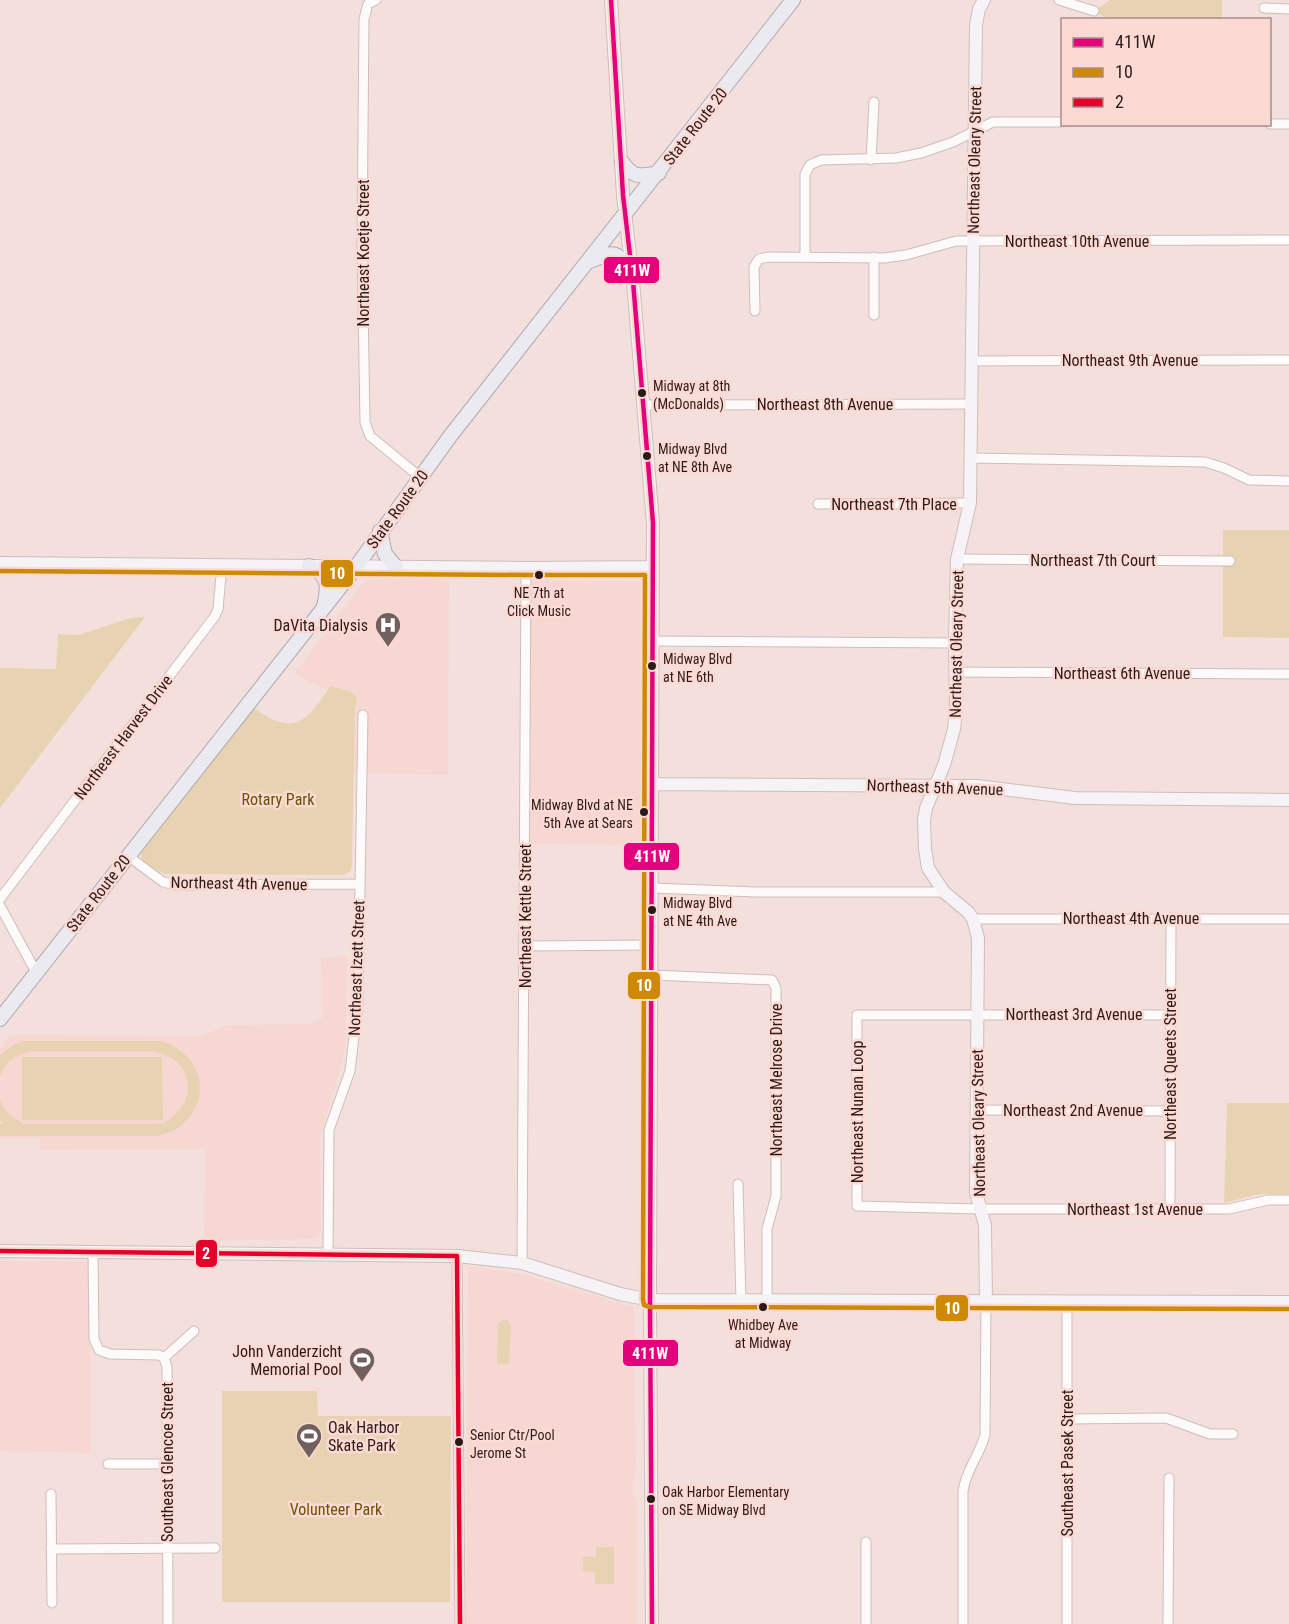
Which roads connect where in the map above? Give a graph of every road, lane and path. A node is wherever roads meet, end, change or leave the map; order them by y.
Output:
1 (611, 0) edge
2 (793, 0) edge
3 (984, 0) edge
4 (1059, 0) edge
5 (372, 2) edge
6 (1264, 8) dead end
7 (1289, 9) edge
8 (1094, 11) dead end
9 (874, 102) dead end
10 (1061, 122) edge
11 (1271, 124) edge
12 (1289, 124) edge
13 (975, 130) junction
14 (871, 160) junction
15 (622, 162) junction
16 (659, 172) junction
17 (626, 214) junction
18 (1289, 240) edge
19 (973, 241) junction
20 (804, 257) junction
21 (874, 257) junction
22 (588, 262) junction
23 (632, 275) junction
24 (755, 311) dead end
25 (874, 315) dead end
26 (1289, 360) edge
27 (971, 361) junction
28 (972, 404) junction
29 (643, 405) junction
30 (970, 458) junction
31 (420, 477) junction
32 (1289, 481) edge
33 (970, 503) junction
34 (818, 504) dead end
35 (380, 531) junction
36 (957, 559) junction
37 (1230, 561) dead end
38 (0, 563) edge
39 (222, 565) junction
40 (309, 566) junction
41 (356, 567) junction
42 (396, 567) junction
43 (653, 567) junction
44 (526, 568) junction
45 (323, 608) junction
46 (652, 640) junction
47 (955, 643) junction
48 (955, 672) junction
49 (1289, 674) edge
50 (363, 715) dead end
51 (652, 784) junction
52 (934, 785) junction
53 (1289, 800) edge
54 (128, 856) junction
55 (358, 884) junction
56 (652, 888) junction
57 (944, 892) junction
58 (0, 898) edge
59 (0, 906) edge
60 (1171, 918) junction
61 (973, 919) junction
62 (1289, 919) edge
63 (651, 945) junction
64 (525, 946) junction
65 (36, 972) junction
66 (651, 975) junction
67 (977, 1014) junction
68 (1171, 1015) junction
69 (0, 1019) edge
70 (976, 1110) junction
71 (1170, 1111) junction
72 (738, 1184) dead end
73 (1289, 1200) edge
74 (980, 1209) junction
75 (1170, 1209) junction
76 (0, 1251) edge
77 (93, 1252) junction
78 (328, 1253) junction
79 (457, 1256) junction
80 (522, 1263) junction
81 (650, 1300) junction
82 (741, 1301) junction
83 (767, 1301) junction
84 (986, 1302) junction
85 (1289, 1302) edge
86 (1067, 1303) junction
87 (194, 1331) dead end
88 (164, 1358) junction
89 (1067, 1419) junction
90 (1233, 1434) dead end
91 (108, 1464) dead end
92 (167, 1464) junction
93 (1169, 1478) dead end
94 (51, 1494) dead end
95 (866, 1542) dead end
96 (167, 1548) junction
97 (215, 1548) dead end
98 (51, 1549) junction
99 (51, 1603) dead end
100 (168, 1624) edge
101 (460, 1624) edge
102 (652, 1624) edge
103 (866, 1624) edge
104 (963, 1624) edge
105 (1066, 1624) edge
106 (1168, 1624) edge

1 - 15 street
2 - 16 main road, State Route 20
3 - 13 street, Northeast Oleary Street
4 - 8 street
5 - 31 street, Northeast Koetje Street
6 - 7 street
9 - 14 street
10 - 13 street
11 - 12 street
13 - 14 street
13 - 19 street, Northeast Oleary Street
14 - 20 street
15 - 16 main road
15 - 17 street
16 - 17 main road, State Route 20
17 - 22 main road, State Route 20
17 - 23 street
18 - 19 street, Northeast 10th Avenue
19 - 21 street, Northeast 10th Avenue
19 - 27 street, Northeast Oleary Street
20 - 21 street, Northeast 10th Avenue
20 - 24 street, Northeast 10th Avenue
21 - 25 street
22 - 23 main road
22 - 31 main road, State Route 20
23 - 29 street
26 - 27 street, Northeast 9th Avenue
27 - 28 street, Northeast Oleary Street
28 - 29 street, Northeast 8th Avenue
28 - 30 street, Northeast Oleary Street
29 - 43 street
30 - 32 street
30 - 33 street, Northeast Oleary Street
31 - 35 main road, State Route 20
33 - 34 street, Northeast 7th Place
33 - 36 street, Northeast Oleary Street
35 - 41 main road, State Route 20
35 - 42 main road
36 - 37 street, Northeast 7th Court
36 - 47 street, Northeast Oleary Street
38 - 39 street
39 - 40 street
39 - 58 street, Northeast Harvest Drive
40 - 41 street
40 - 45 main road
41 - 42 street
41 - 45 main road, State Route 20
42 - 44 street
43 - 44 street
43 - 46 street
44 - 64 street, Northeast Kettle Street
45 - 54 main road, State Route 20
46 - 47 street
46 - 51 street
47 - 48 street, Northeast Oleary Street
48 - 49 street, Northeast 6th Avenue
48 - 52 street, Northeast Oleary Street
50 - 55 street, Northeast Izett Street
51 - 52 street, Northeast 5th Avenue
51 - 56 street
52 - 53 street, Northeast 5th Avenue
52 - 57 street, Northeast Oleary Street
54 - 55 street, Northeast 4th Avenue
54 - 65 main road, State Route 20
55 - 78 street, Northeast Izett Street
56 - 57 street
56 - 63 street
57 - 61 street, Northeast Oleary Street
59 - 65 street
60 - 61 street, Northeast 4th Avenue
60 - 62 street, Northeast 4th Avenue
60 - 68 street, Northeast Queets Street
61 - 67 street, Northeast Oleary Street
63 - 64 street
63 - 66 street
64 - 80 street, Northeast Kettle Street
65 - 69 main road, State Route 20
66 - 81 street
66 - 83 street, Northeast Melrose Drive
67 - 68 street, Northeast 3rd Avenue
67 - 70 street, Northeast Oleary Street
67 - 74 street, Northeast Nunan Loop
68 - 71 street, Northeast Queets Street
70 - 71 street, Northeast 2nd Avenue
70 - 74 street, Northeast Oleary Street
71 - 75 street, Northeast Queets Street
72 - 82 street
73 - 75 street, Northeast 1st Avenue
74 - 75 street, Northeast 1st Avenue
74 - 84 street, Northeast Oleary Street
76 - 77 street
77 - 78 street
77 - 88 street, Southeast Glencoe Street
78 - 79 street
79 - 80 street
79 - 101 street
80 - 81 street
81 - 82 street
81 - 102 street
82 - 83 street
83 - 84 street
84 - 86 street
84 - 104 street
85 - 86 street
86 - 89 street, Southeast Pasek Street
87 - 88 street
88 - 92 street, Southeast Glencoe Street
89 - 90 street
89 - 105 street, Southeast Pasek Street
91 - 92 street
92 - 96 street, Southeast Glencoe Street
93 - 106 street
94 - 98 street
95 - 103 street
96 - 97 street
96 - 98 street
96 - 100 street, Southeast Glencoe Street
98 - 99 street

